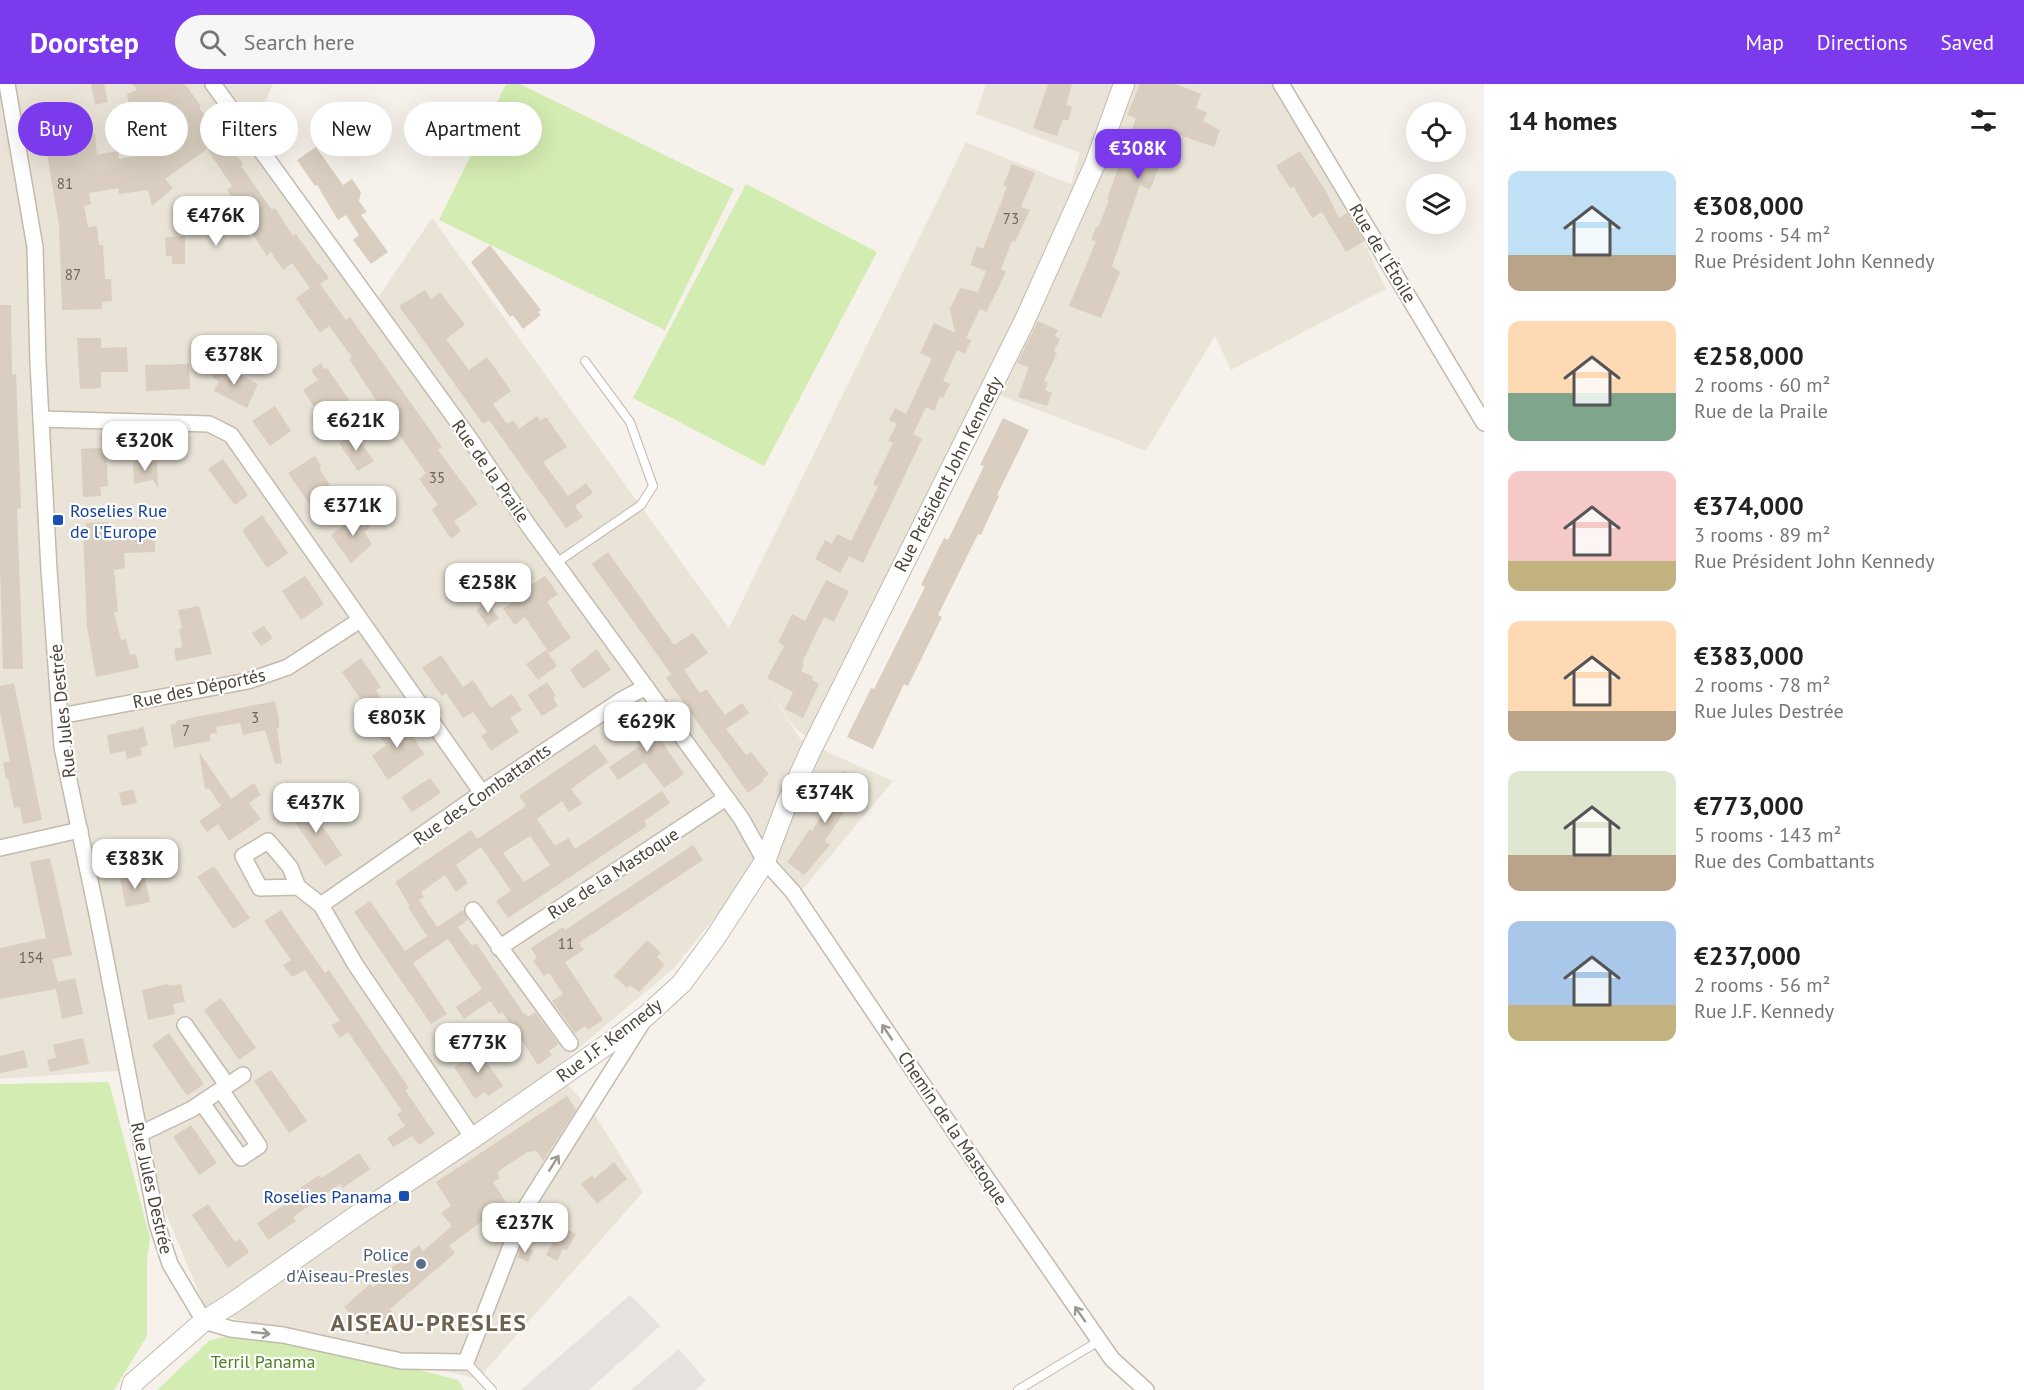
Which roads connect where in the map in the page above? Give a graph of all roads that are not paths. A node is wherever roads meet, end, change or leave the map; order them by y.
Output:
1 (7, 84) edge
2 (213, 84) edge
3 (1124, 84) edge
4 (1281, 84) edge
5 (585, 361) dead end
6 (41, 419) junction
7 (1484, 423) edge
8 (556, 562) junction
9 (360, 620) junction
10 (646, 687) junction
11 (60, 716) junction
12 (482, 793) junction
13 (726, 798) junction
14 (80, 830) junction
15 (0, 848) edge
16 (765, 861) junction
17 (298, 887) dead end
18 (321, 905) junction
19 (473, 910) dead end
20 (500, 948) junction
21 (646, 1016) junction
22 (185, 1025) dead end
23 (570, 1043) dead end
24 (243, 1075) dead end
25 (224, 1088) junction
26 (202, 1103) junction
27 (140, 1134) junction
28 (473, 1138) junction
29 (204, 1321) junction
30 (1099, 1341) junction
31 (466, 1362) junction
32 (131, 1390) edge
33 (492, 1390) edge
34 (1018, 1390) edge
35 (1146, 1390) edge

1 - 6 street, Rue Jules Destrée
2 - 8 street, Rue de la Praile
3 - 16 street, Rue Président John Kennedy
4 - 7 street, Rue de l'Étoile
5 - 8 lane
6 - 9 street
6 - 11 street, Rue Jules Destrée
8 - 10 street, Rue de la Praile
9 - 11 street, Rue des Déportés
9 - 12 street
10 - 12 street, Rue des Combattants
10 - 13 street, Rue de la Praile
11 - 14 street, Rue Jules Destrée
12 - 18 street, Rue des Combattants
13 - 16 street, Rue de la Praile
13 - 20 street, Rue de la Mastoque
14 - 15 street
14 - 27 street, Rue Jules Destrée
16 - 21 street, Rue J.F. Kennedy
30 -> 16 street, Chemin de la Mastoque
17 - 18 street
18 - 28 street
19 - 20 street
20 - 23 street
21 - 28 street, Rue J.F. Kennedy
31 -> 21 street
22 - 25 street
24 - 25 street
25 - 26 street
25 - 26 street
26 - 27 street
27 - 29 street, Rue Jules Destrée
28 - 29 street, Rue J.F. Kennedy
29 -> 31 street
29 - 32 street, Rue J.F. Kennedy
30 - 34 lane
30 - 35 street, Chemin de la Mastoque
31 - 33 lane

